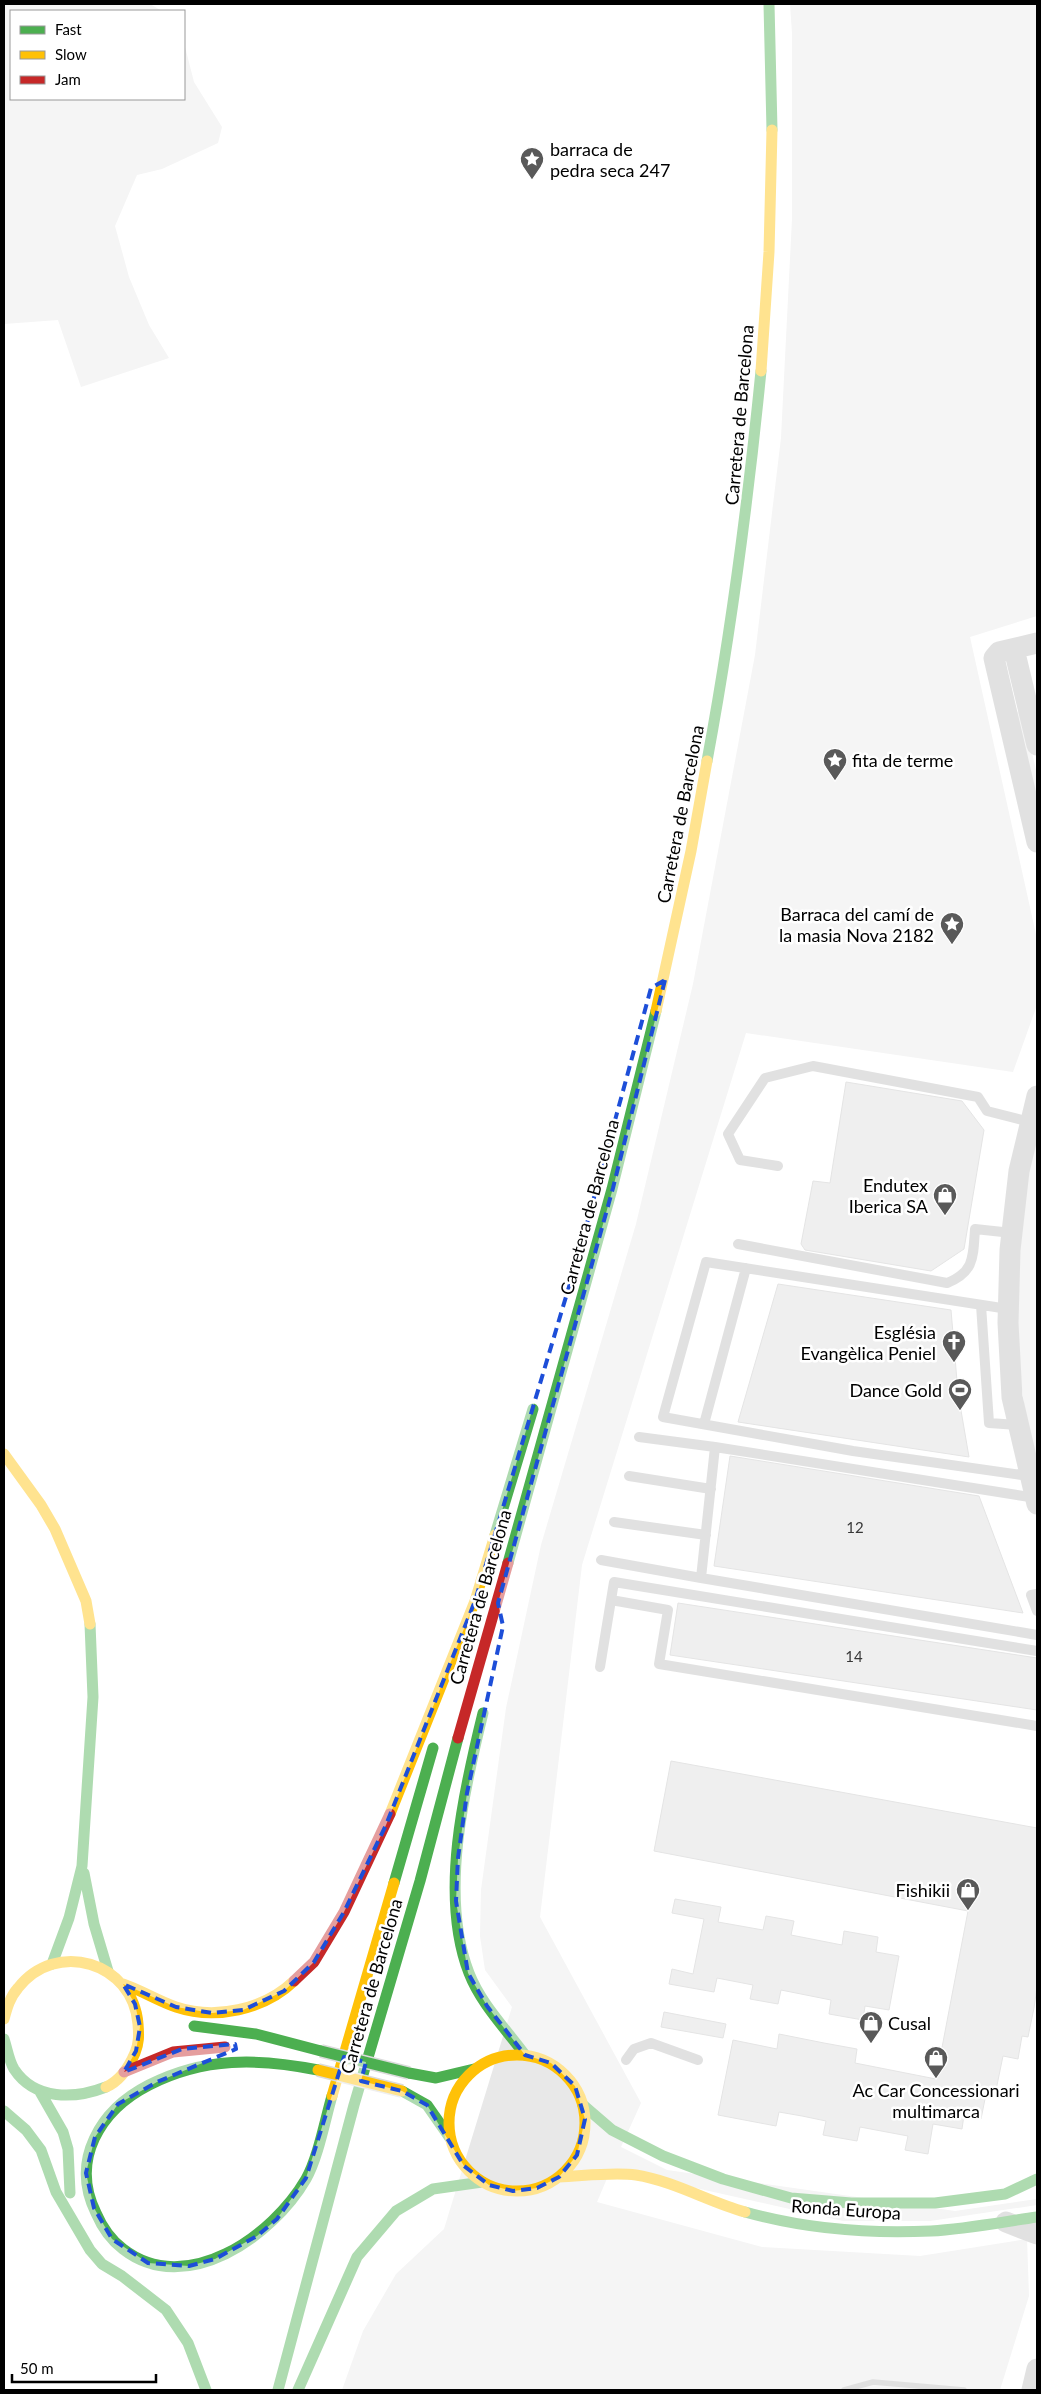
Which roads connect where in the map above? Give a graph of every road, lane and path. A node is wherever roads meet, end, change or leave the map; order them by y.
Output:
1 (769, 4) edge
2 (1037, 643) edge
3 (1014, 649) junction
4 (1037, 745) edge
5 (1037, 842) edge
6 (665, 980) junction
7 (640, 1026) dead end
8 (1037, 1096) edge
9 (1030, 1122) junction
10 (778, 1166) dead end
11 (1012, 1233) junction
12 (738, 1244) dead end
13 (746, 1268) junction
14 (981, 1305) junction
15 (1008, 1309) junction
16 (536, 1400) dead end
17 (704, 1424) junction
18 (1018, 1425) junction
19 (639, 1437) dead end
20 (715, 1447) junction
21 (4, 1454) edge
22 (629, 1476) dead end
23 (1030, 1476) junction
24 (711, 1489) junction
25 (1036, 1501) edge
26 (614, 1522) dead end
27 (706, 1535) junction
28 (601, 1560) dead end
29 (701, 1578) junction
30 (1037, 1594) edge
31 (611, 1600) junction
32 (498, 1602) junction
33 (1037, 1611) edge
34 (503, 1626) dead end
35 (462, 1632) junction
36 (1037, 1634) edge
37 (1037, 1651) edge
38 (600, 1667) dead end
39 (486, 1701) dead end
40 (444, 1712) dead end
41 (1037, 1726) edge
42 (436, 1740) dead end
43 (82, 1866) junction
44 (52, 1964) junction
45 (108, 1971) junction
46 (123, 1984) junction
47 (14, 1992) junction
48 (4, 1999) edge
49 (135, 2004) junction
50 (148, 2010) dead end
51 (4, 2019) edge
52 (185, 2025) dead end
53 (4, 2039) edge
54 (234, 2046) dead end
55 (250, 2049) dead end
56 (525, 2055) junction
57 (626, 2060) dead end
58 (698, 2060) dead end
59 (8, 2063) edge
60 (294, 2064) junction
61 (474, 2070) junction
62 (124, 2072) junction
63 (39, 2090) junction
64 (583, 2105) junction
65 (4, 2111) edge
66 (450, 2138) junction
67 (559, 2177) junction
68 (1037, 2179) edge
69 (482, 2182) junction
70 (70, 2215) junction
71 (1037, 2217) edge
72 (1003, 2220) junction
73 (1037, 2234) edge
74 (206, 2390) edge
75 (278, 2390) edge
76 (298, 2390) edge

1 - 6 main road, Carretera de Barcelona
2 - 3 street
3 - 4 street
3 - 5 street
6 - 7 main road
6 - 32 main road, Carretera de Barcelona
8 - 9 street
9 - 10 lane
9 - 11 street
11 - 12 lane
11 - 15 street
13 - 14 lane
13 - 17 lane
13 - 17 lane
14 - 15 lane
14 - 18 lane
15 - 18 street
16 - 35 main road
17 - 23 lane
18 - 23 street
19 - 20 lane
20 - 24 lane
20 - 25 lane
21 - 43 main road
22 - 24 lane
23 - 25 street
24 - 27 lane
26 - 27 lane
27 - 29 lane
28 - 29 lane
29 - 36 lane
30 - 33 lane
31 - 37 lane
31 - 38 lane
31 - 41 lane
32 - 34 main road
32 - 75 main road, Carretera de Barcelona
35 - 40 main road
35 - 46 main road
39 - 56 main road
42 - 60 main road
43 - 44 main road
43 - 45 main road
44 - 45 main road
44 - 47 main road
45 - 46 main road
46 - 49 main road
47 - 48 main road
47 - 51 main road
49 - 50 main road
49 - 62 main road
52 - 61 main road, bridge
53 - 59 main road
54 - 62 main road
55 - 60 main road
56 - 61 main road
56 - 64 main road
57 - 58 lane
59 - 63 main road
60 - 66 main road, bridge
61 - 66 main road
62 - 63 main road
63 - 70 main road
64 - 67 main road
64 - 68 main road, Ronda Europa
65 - 70 main road
66 - 69 main road
67 - 69 main road
67 - 72 main road, Ronda Europa
69 - 76 main road
70 - 74 main road
71 - 72 main road, Ronda Europa
72 - 73 street

